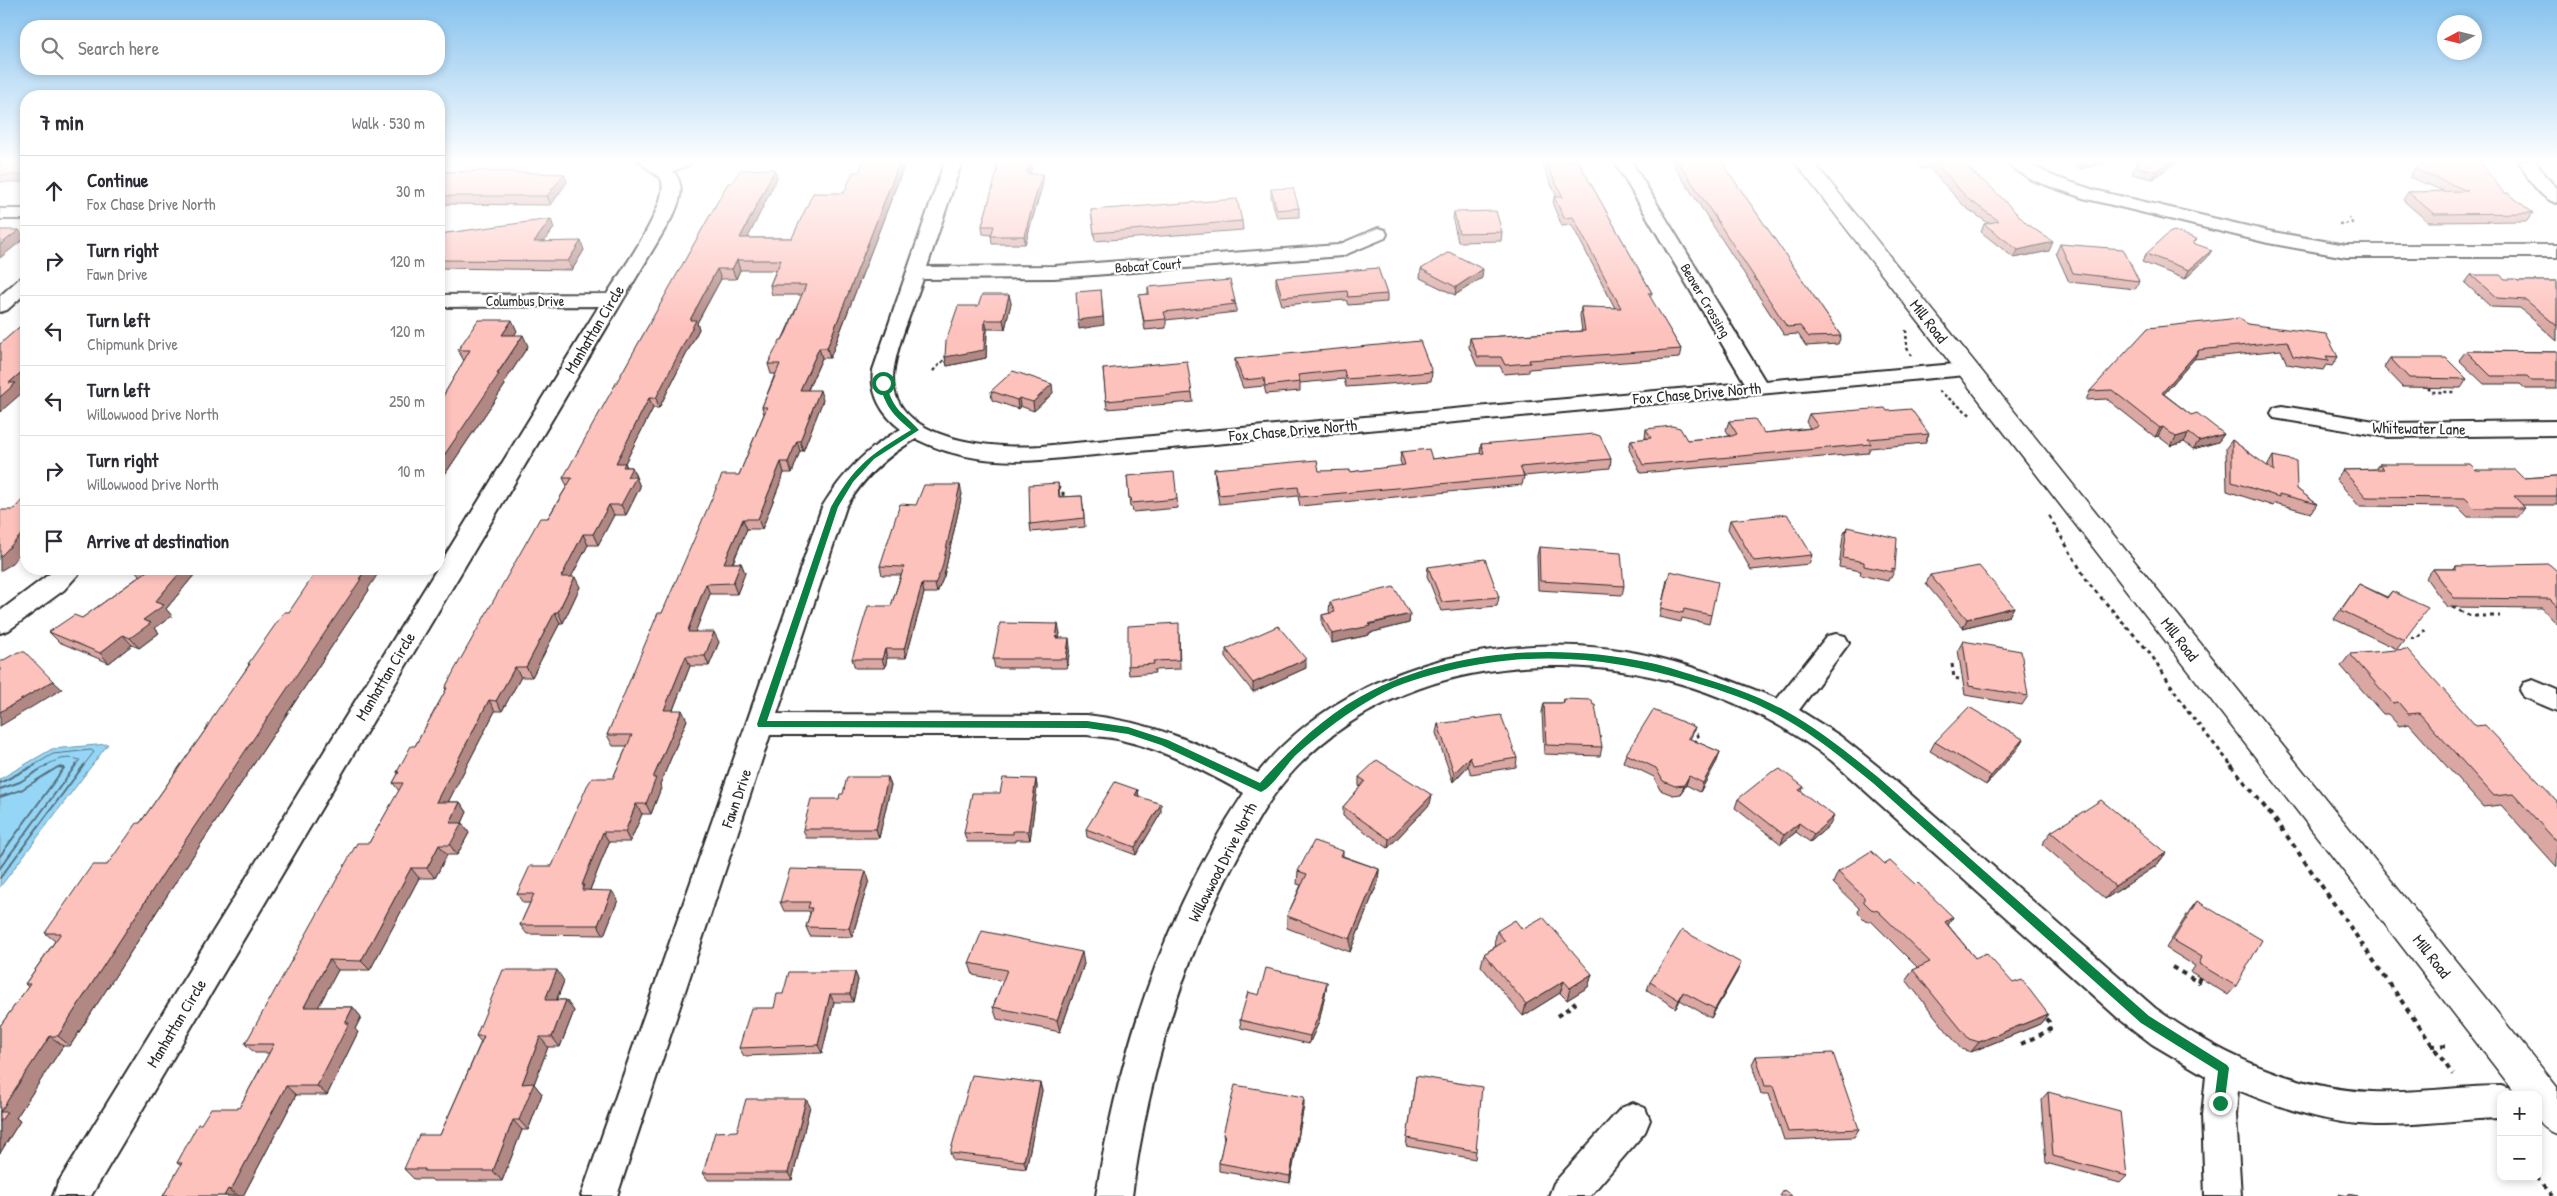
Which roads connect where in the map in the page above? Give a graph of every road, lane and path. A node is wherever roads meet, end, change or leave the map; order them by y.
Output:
1 (662, 217) edge
2 (935, 217) edge
3 (1655, 217) edge
4 (1846, 217) edge
5 (2184, 217) edge
6 (2349, 217) dead end
7 (2339, 224) dead end
8 (1378, 234) dead end
9 (2557, 251) edge
10 (915, 273) junction
11 (20, 288) edge
12 (612, 300) junction
13 (445, 301) edge
14 (0, 306) edge
15 (948, 357) edge
16 (1966, 369) junction
17 (933, 371) dead end
18 (1758, 387) junction
19 (2428, 388) edge
20 (1936, 389) dead end
21 (2454, 392) edge
22 (2282, 413) dead end
23 (1978, 420) dead end
24 (2557, 428) edge
25 (916, 430) junction
26 (1055, 486) edge
27 (1064, 506) edge
28 (2048, 514) dead end
29 (65, 575) edge
30 (2452, 607) edge
31 (2500, 616) dead end
32 (0, 624) edge
33 (2425, 630) dead end
34 (2395, 635) edge
35 (1836, 642) dead end
36 (1952, 664) dead end
37 (1959, 679) dead end
38 (2533, 690) dead end
39 (2557, 701) edge
40 (1781, 713) junction
41 (761, 724) junction
42 (1687, 727) edge
43 (1691, 749) edge
44 (1261, 788) junction
45 (2172, 967) dead end
46 (2200, 977) edge
47 (1570, 998) edge
48 (2036, 1008) edge
49 (1557, 1016) dead end
50 (2021, 1044) dead end
51 (2450, 1045) dead end
52 (2431, 1046) junction
53 (2224, 1068) junction
54 (2452, 1073) dead end
55 (2497, 1102) edge
56 (2550, 1106) edge
57 (1632, 1120) dead end
58 (2539, 1181) edge
59 (71, 1196) edge
60 (599, 1196) edge
61 (1114, 1196) edge
62 (1567, 1196) edge
63 (2223, 1196) edge
64 (2552, 1196) edge

1 - 12 street, Manhattan Circle
2 - 10 street, Fox Chase Drive North
3 - 18 street, Beaver Crossing
4 - 16 street, Mill Road
5 - 9 street
6 - 7 path
8 - 10 street, Bobcat Court
10 - 25 street, Fox Chase Drive North
11 - 14 street
12 - 13 street, Columbus Drive
12 - 59 street, Manhattan Circle
15 - 17 path
16 - 18 street, Fox Chase Drive North
16 - 56 street, Mill Road
18 - 25 street, Fox Chase Drive North
19 - 21 path
20 - 23 path
22 - 24 street, Whitewater Lane
25 - 41 street, Fawn Drive
26 - 27 path
28 - 52 path
29 - 32 street
30 - 31 path
33 - 34 path
35 - 40 street
36 - 37 path
38 - 39 street
40 - 44 street, Willowwood Drive North
40 - 53 street, Willowwood Drive North
41 - 44 street
41 - 60 street, Fawn Drive
42 - 43 path
44 - 61 street, Willowwood Drive North
45 - 46 path
47 - 49 path
48 - 50 path
51 - 52 path
52 - 54 path
53 - 55 street, Willowwood Drive North
53 - 63 street
57 - 62 street
58 - 64 path

